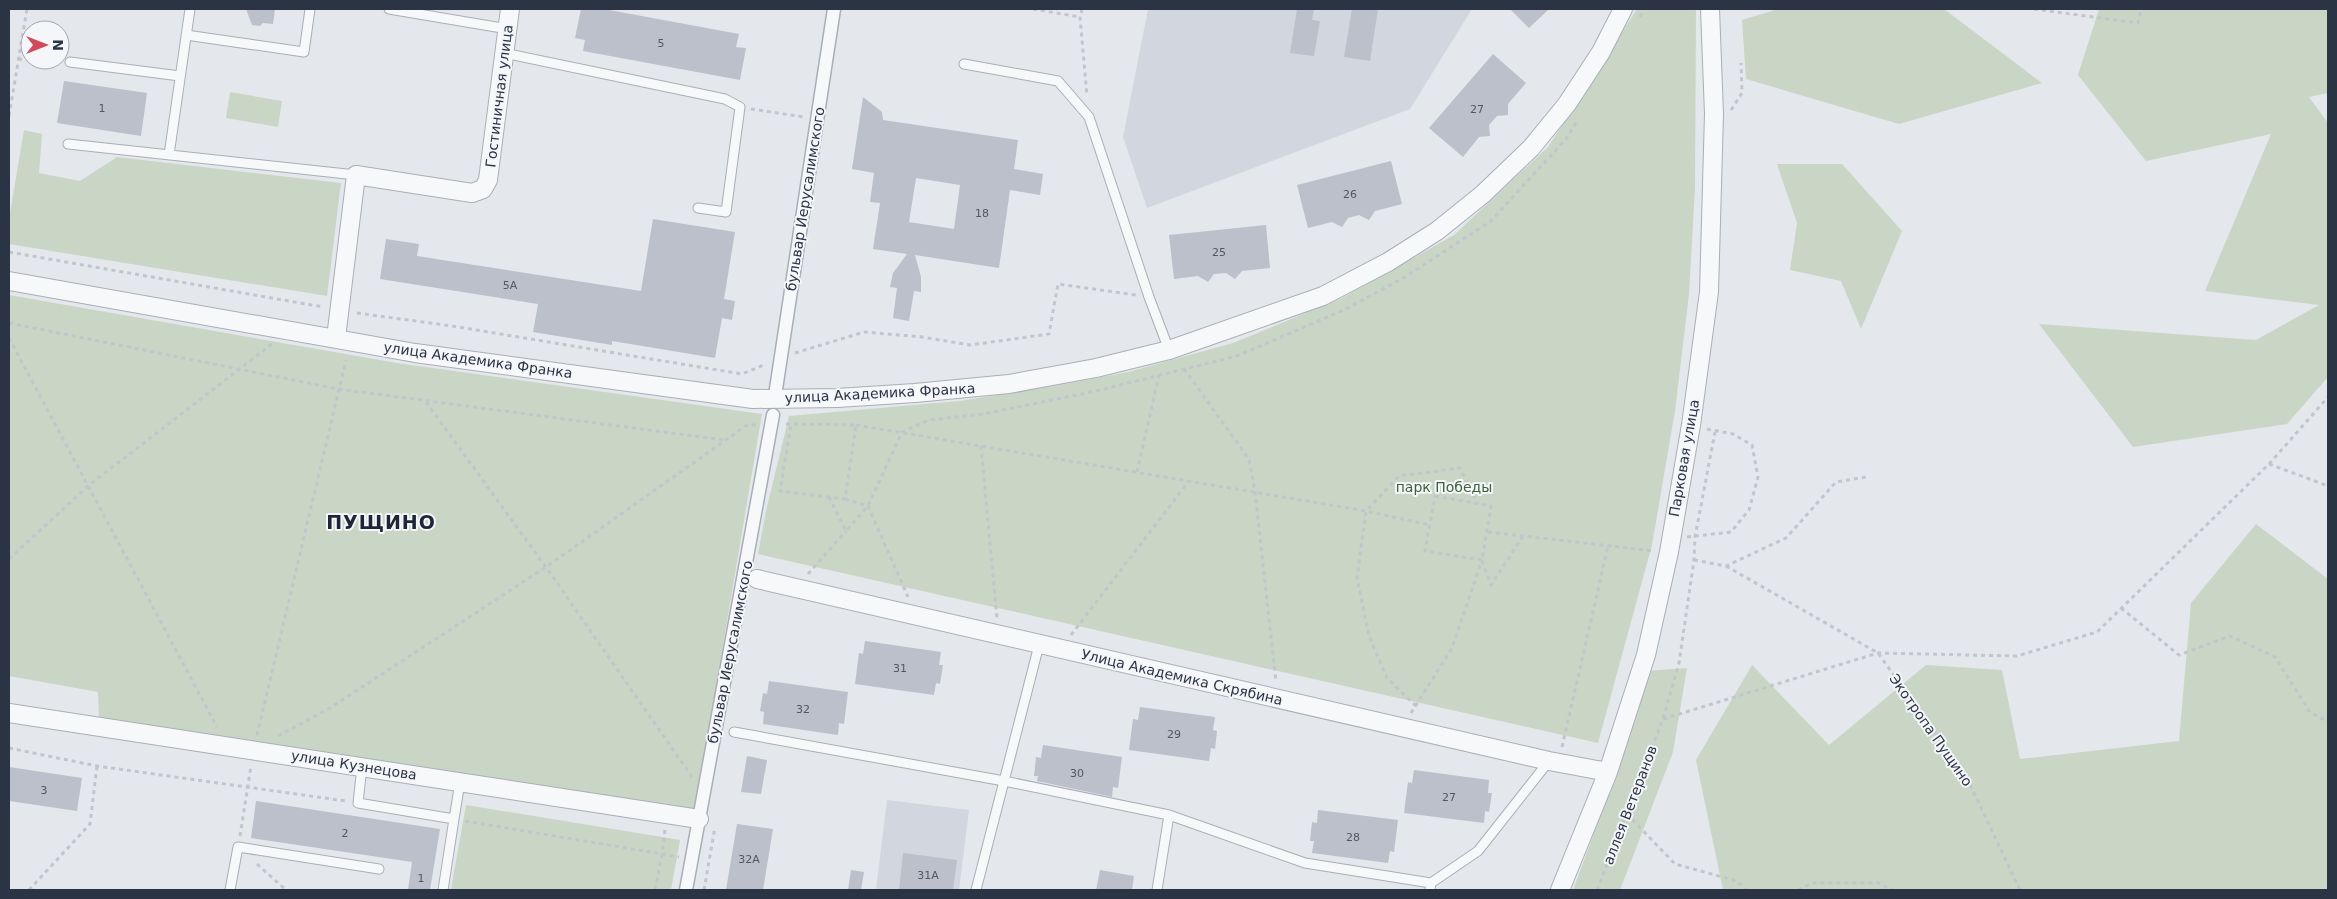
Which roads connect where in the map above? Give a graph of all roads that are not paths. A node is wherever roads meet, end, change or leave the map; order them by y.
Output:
1 (190, 9) edge
2 (310, 9) edge
3 (388, 9) edge
4 (510, 9) edge
5 (834, 9) edge
6 (1624, 9) edge
7 (1709, 10) edge
8 (508, 29) junction
9 (186, 35) junction
10 (504, 53) junction
11 (70, 62) dead end
12 (964, 64) dead end
13 (180, 76) junction
14 (68, 144) dead end
15 (169, 155) junction
16 (356, 175) junction
17 (698, 208) dead end
18 (9, 281) edge
19 (336, 338) junction
20 (1169, 350) junction
21 (776, 388) dead end
22 (773, 420) road end
23 (757, 579) dead end
24 (1039, 645) junction
25 (9, 713) edge
26 (734, 732) dead end
27 (1549, 760) junction
28 (362, 767) junction
29 (1608, 772) junction
30 (1004, 781) junction
31 (460, 782) junction
32 (1169, 815) junction
33 (454, 819) junction
34 (699, 819) junction
35 (379, 869) dead end
36 (1430, 887) edge
37 (230, 890) edge
38 (443, 890) edge
39 (686, 890) edge
40 (976, 890) edge
41 (1157, 890) edge
42 (1560, 890) edge

1 - 9 lane
2 - 9 lane
3 - 8 lane
4 - 8 street, Гостиничная улица
5 - 21 street, бульвар Иерусалимского
6 - 20 street, улица Академика Франка
7 - 29 street, Парковая улица
8 - 10 street, Гостиничная улица
9 - 13 lane
10 - 16 street, Гостиничная улица
10 - 17 lane
11 - 13 lane
12 - 20 lane
13 - 15 lane
14 - 15 lane
15 - 16 lane
16 - 19 street
18 - 19 street, улица Академика Франка
19 - 20 street, улица Академика Франка
22 - 34 street, бульвар Иерусалимского
23 - 24 street, Улица Академика Скрябина
24 - 27 street, Улица Академика Скрябина
24 - 30 lane
25 - 28 street, улица Кузнецова
26 - 30 lane
27 - 29 street, Улица Академика Скрябина
27 - 36 lane
28 - 31 street, улица Кузнецова
28 - 33 lane
29 - 42 street, Парковая улица
30 - 32 lane
30 - 40 lane
31 - 33 lane
31 - 34 street, улица Кузнецова
32 - 36 lane
32 - 41 lane
33 - 38 lane
34 - 39 street, бульвар Иерусалимского
35 - 37 lane

